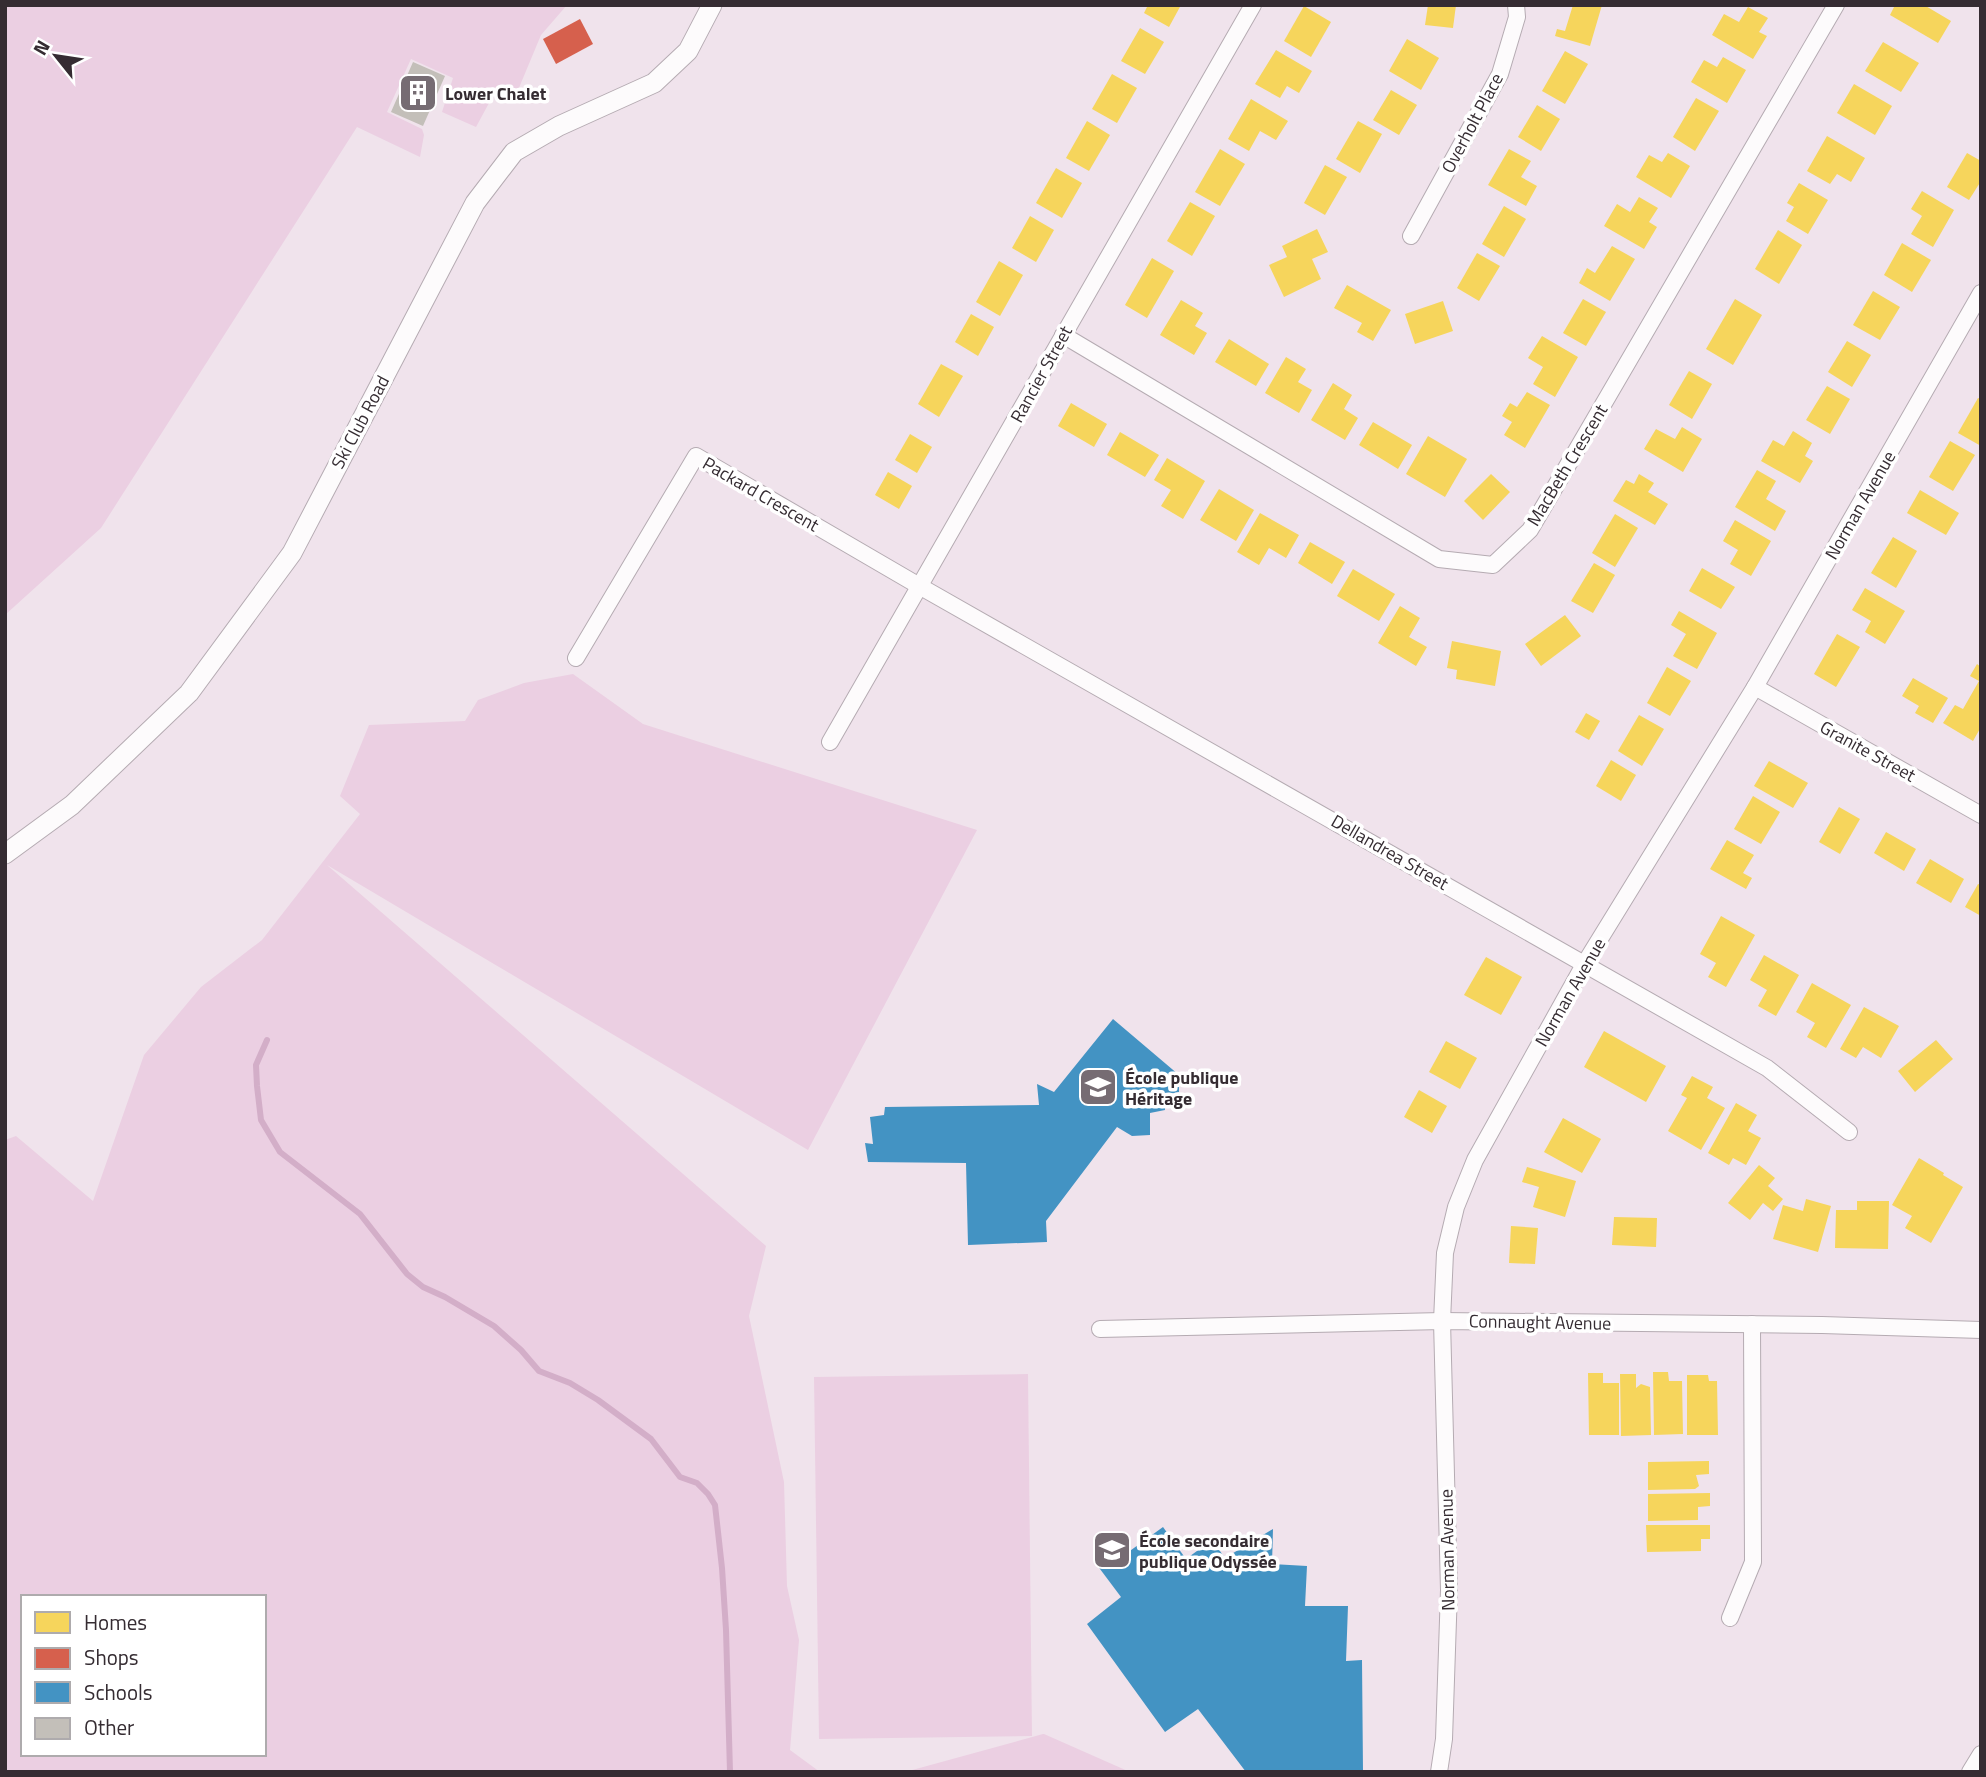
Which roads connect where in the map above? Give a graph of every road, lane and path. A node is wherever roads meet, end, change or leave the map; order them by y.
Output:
1 (712, 5) edge
2 (1253, 5) edge
3 (1516, 5) edge
4 (1836, 5) edge
5 (1411, 236) dead end
6 (1981, 293) edge
7 (1063, 335) junction
8 (921, 587) junction
9 (576, 658) dead end
10 (1755, 687) junction
11 (830, 742) dead end
12 (1981, 814) edge
13 (5, 854) edge
14 (1586, 963) junction
15 (1849, 1132) dead end
16 (1442, 1321) junction
17 (1752, 1324) junction
18 (1100, 1329) dead end
19 (1981, 1330) edge
20 (1730, 1618) dead end
21 (1981, 1754) edge
22 (1439, 1772) edge
23 (1970, 1772) edge

1 - 13 street, Ski Club Road
2 - 7 street, Rancier Street
3 - 5 street, Overholt Place
4 - 7 street, MacBeth Crescent
6 - 10 street, Norman Avenue
7 - 8 street, Rancier Street
8 - 9 street, Packard Crescent
8 - 11 street, Rancier Street
8 - 14 street, Dellandrea Street
10 - 12 street, Granite Street
10 - 14 street, Norman Avenue
14 - 15 street, Dellandrea Street
14 - 16 street, Norman Avenue
16 - 17 street, Connaught Avenue
16 - 18 street, Connaught Avenue
16 - 22 street, Norman Avenue
17 - 19 street, Connaught Avenue
17 - 20 street
21 - 23 street

